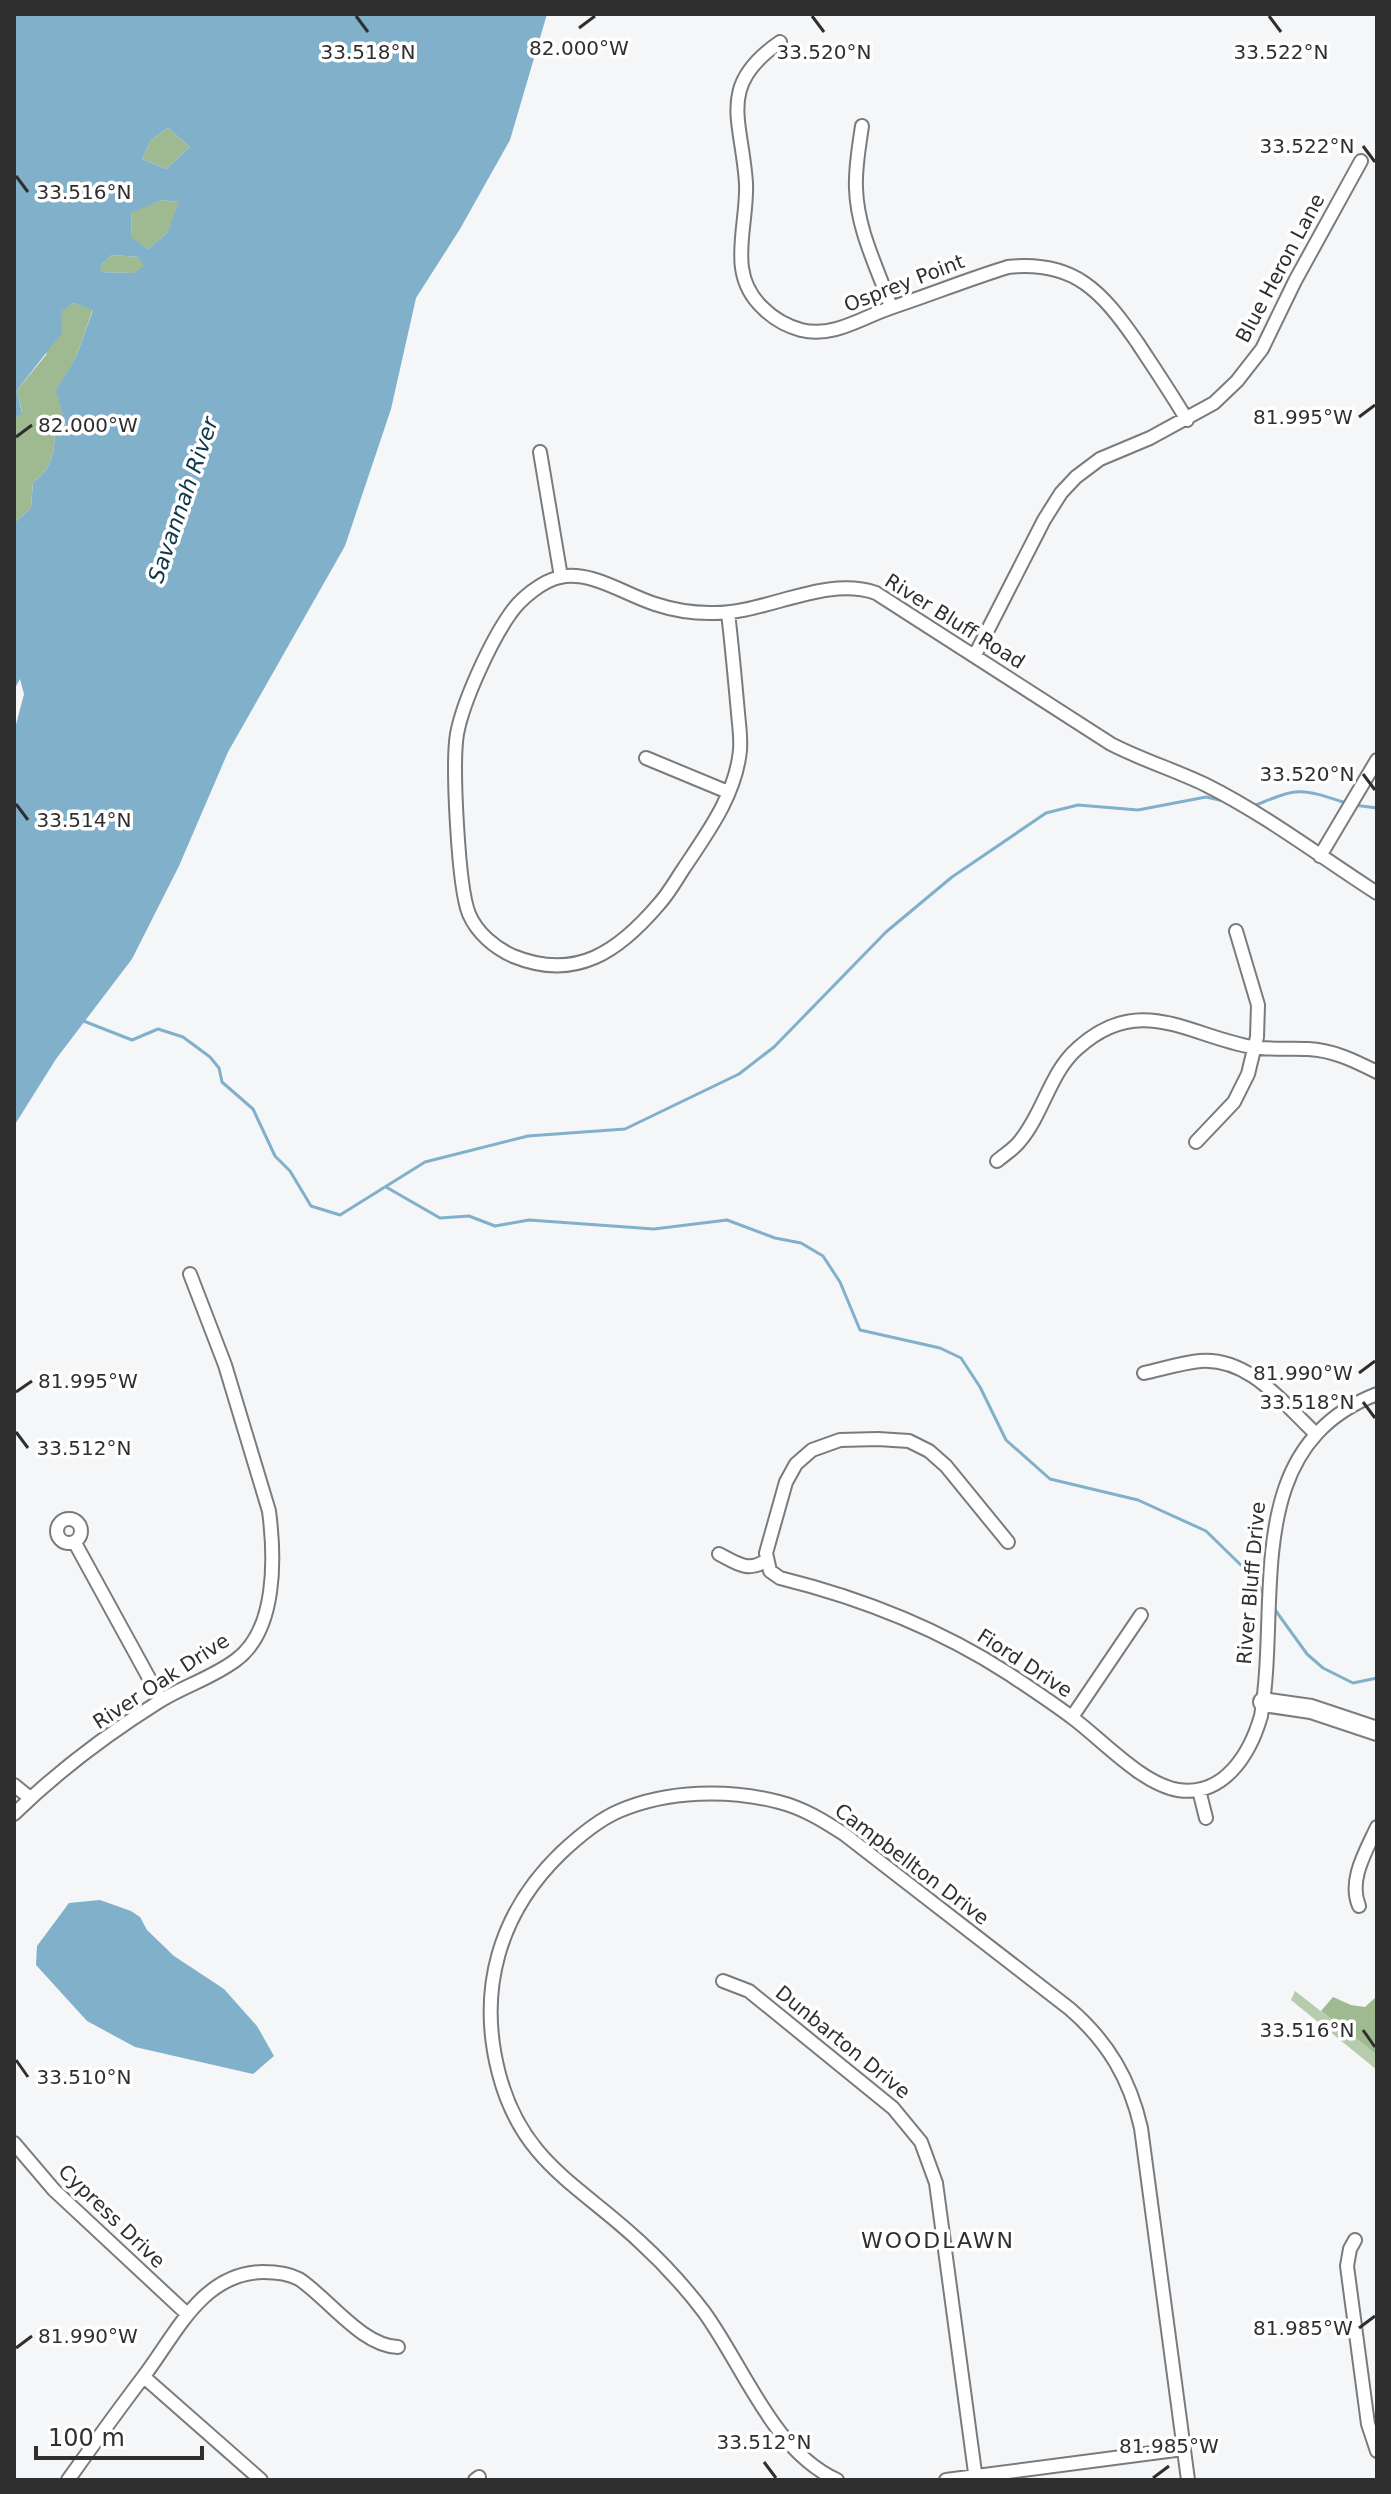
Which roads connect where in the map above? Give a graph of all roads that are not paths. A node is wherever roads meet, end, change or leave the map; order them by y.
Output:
1 (780, 42) dead end
2 (862, 126) dead end
3 (1361, 161) dead end
4 (891, 307) junction
5 (1187, 420) junction
6 (540, 452) dead end
7 (561, 577) junction
8 (728, 613) junction
9 (975, 655) junction
10 (646, 758) dead end
11 (1377, 760) edge
12 (728, 792) junction
13 (1320, 856) junction
14 (1377, 893) edge
15 (1236, 931) dead end
16 (1253, 1047) junction
17 (1377, 1072) edge
18 (1196, 1142) dead end
19 (997, 1161) dead end
20 (190, 1274) dead end
21 (1144, 1373) dead end
22 (1377, 1394) edge
23 (1315, 1433) junction
24 (1008, 1542) dead end
25 (75, 1543) dead end
26 (719, 1554) dead end
27 (766, 1560) junction
28 (1141, 1615) dead end
29 (161, 1700) junction
30 (1263, 1702) junction
31 (1072, 1717) junction
32 (1377, 1731) edge
33 (14, 1785) edge
34 (1199, 1790) junction
35 (30, 1798) junction
36 (14, 1814) edge
37 (1206, 1818) dead end
38 (1377, 1827) edge
39 (1359, 1906) dead end
40 (723, 1981) dead end
41 (14, 2143) edge
42 (1355, 2240) dead end
43 (186, 2313) junction
44 (398, 2347) dead end
45 (144, 2377) junction
46 (1183, 2449) junction
47 (1377, 2451) edge
48 (976, 2479) edge
49 (68, 2480) edge
50 (261, 2480) edge
51 (837, 2480) edge
52 (946, 2480) edge
53 (1188, 2480) edge

1 - 4 street, Osprey Point
2 - 4 street
3 - 5 street, Blue Heron Lane
4 - 5 street, Osprey Point
5 - 9 street, Blue Heron Lane
6 - 7 street
7 - 8 street, River Bluff Road
7 - 12 street
8 - 9 street, River Bluff Road
8 - 12 street
9 - 13 street, River Bluff Road
10 - 12 street
11 - 13 street
13 - 14 street
15 - 16 street
16 - 17 street
16 - 18 street
16 - 19 street
20 - 29 street, River Oak Drive
21 - 23 street
22 - 23 street, River Bluff Drive
23 - 30 street, River Bluff Drive
24 - 27 street
25 - 29 street
26 - 27 street
27 - 31 street, Fiord Drive
28 - 31 street
29 - 35 street, River Oak Drive
30 - 32 street
30 - 34 street
31 - 34 street, Fiord Drive
33 - 35 street
34 - 37 street
35 - 36 street, River Oak Drive
38 - 39 street
40 - 48 street, Dunbarton Drive
41 - 43 street, Cypress Drive
42 - 47 street
43 - 44 street
43 - 45 street
45 - 49 street
45 - 50 street
46 - 48 street
46 - 51 street, Campbellton Drive
46 - 53 street, Campbellton Drive
48 - 52 street

